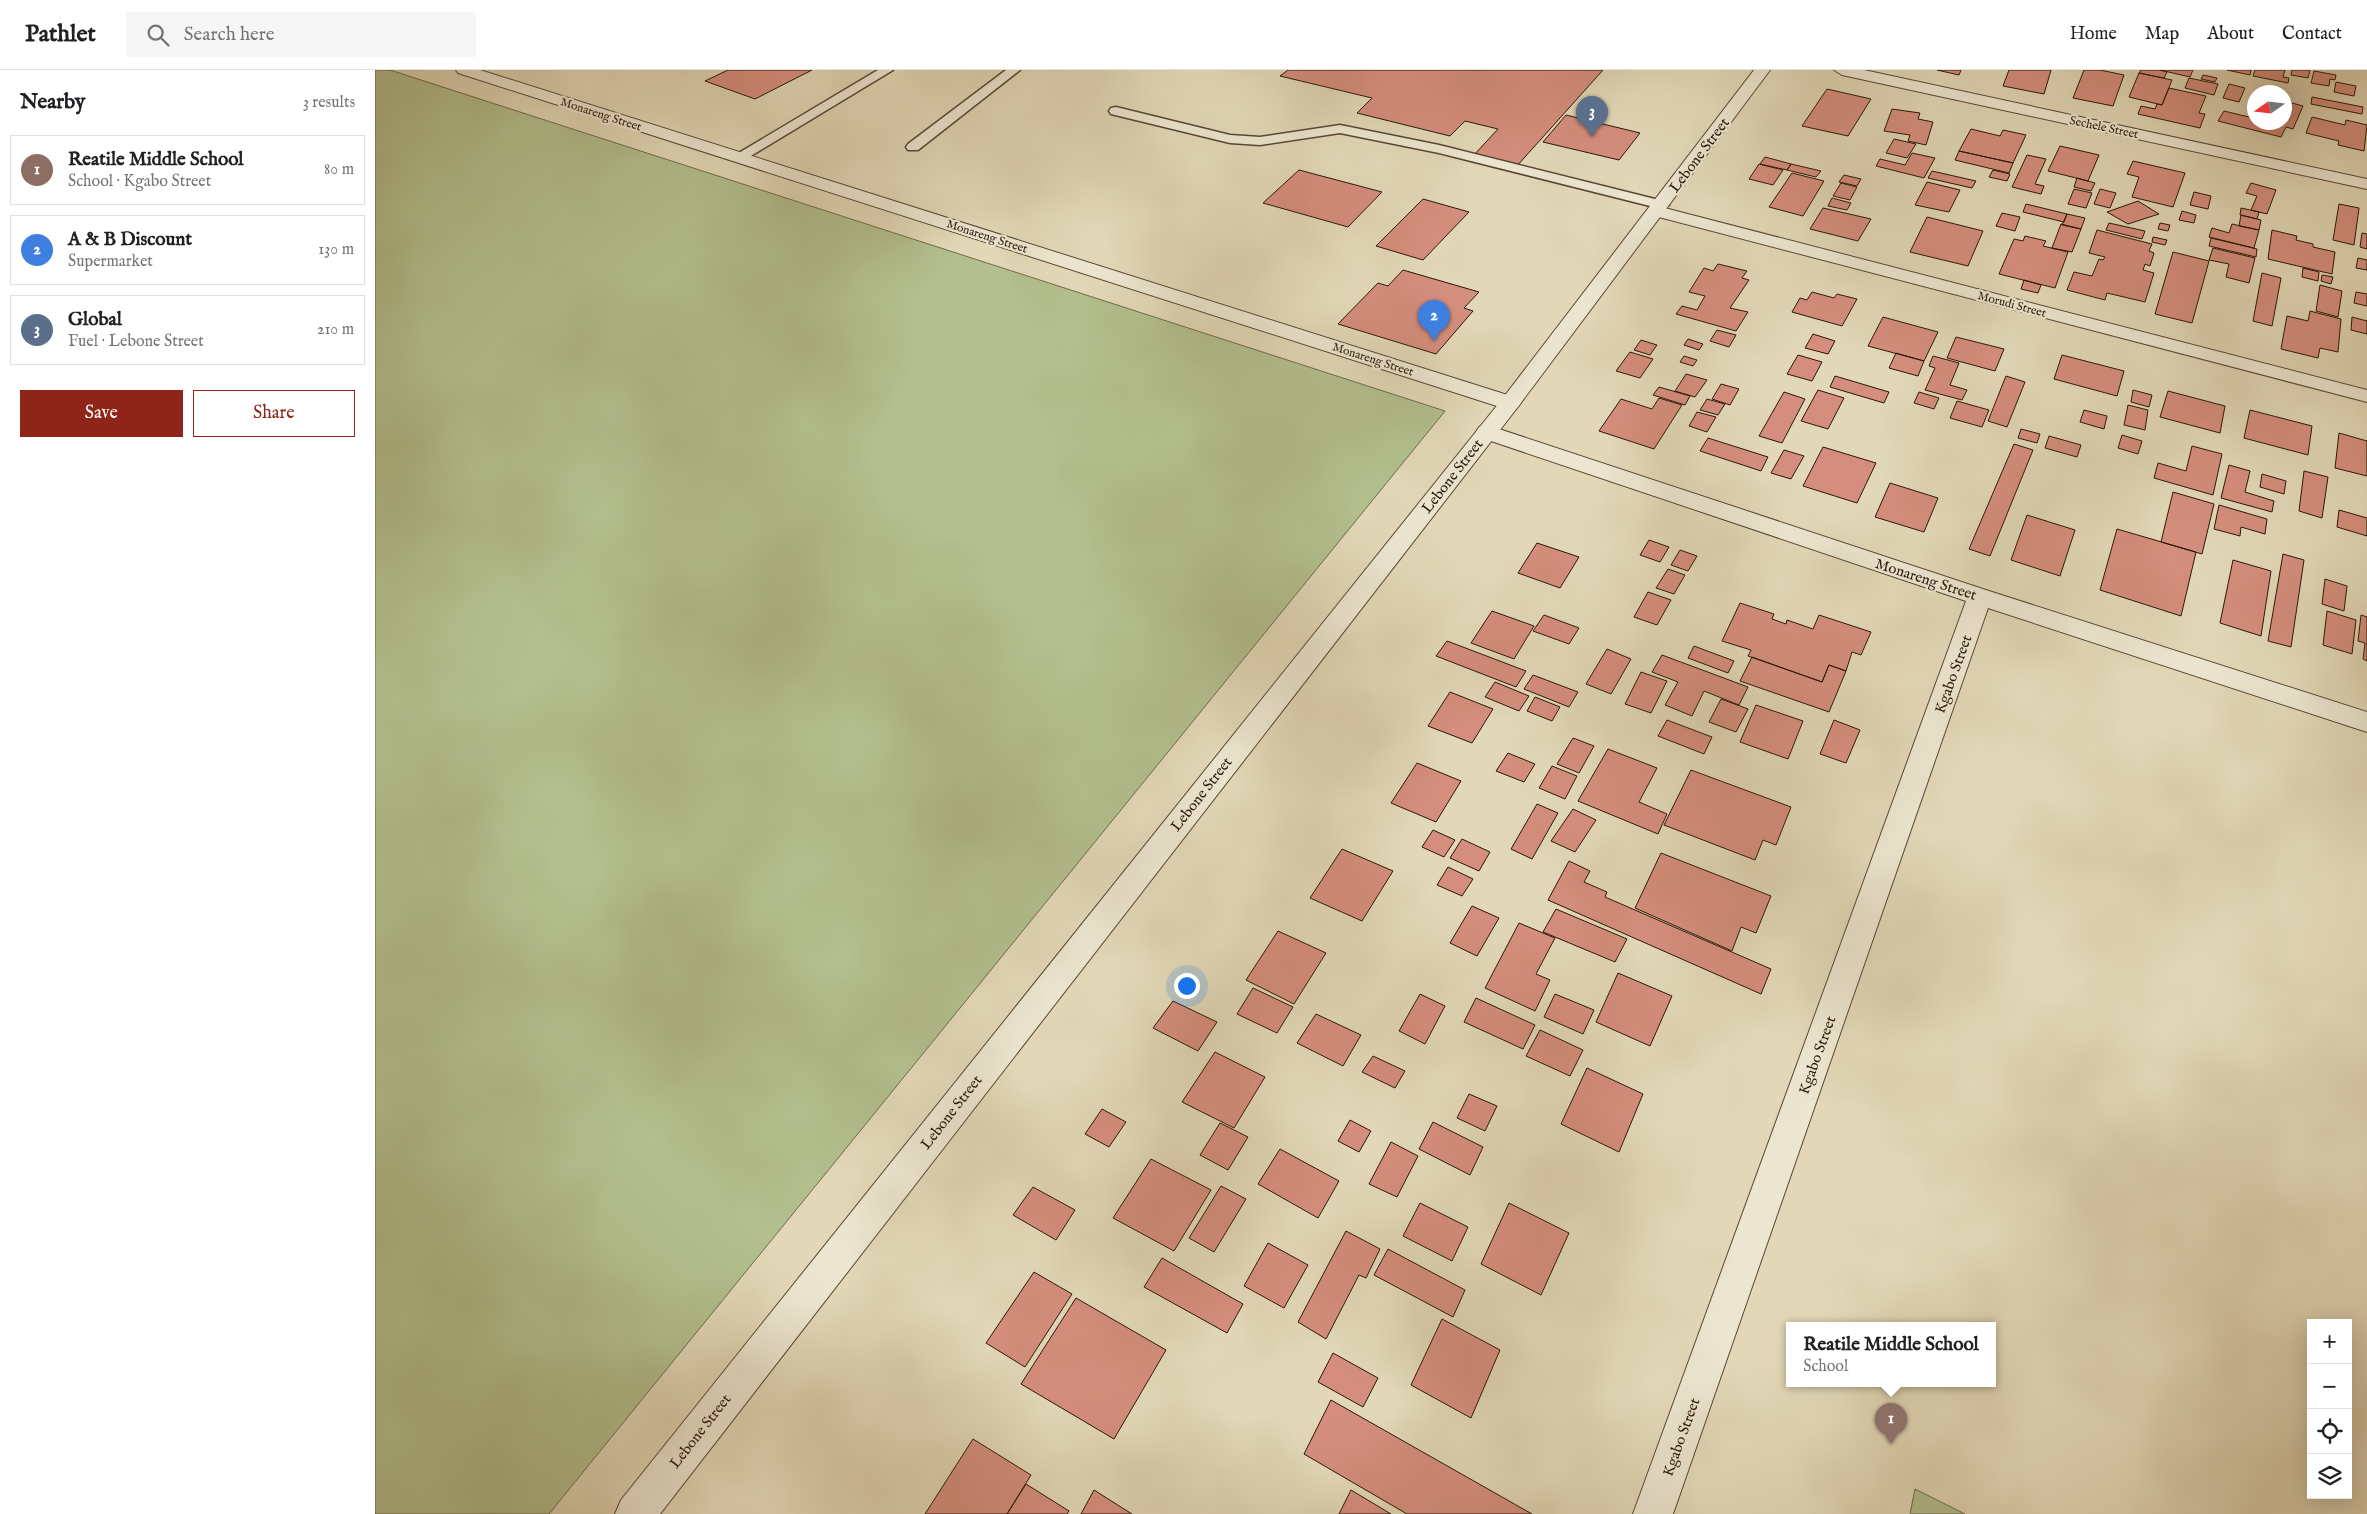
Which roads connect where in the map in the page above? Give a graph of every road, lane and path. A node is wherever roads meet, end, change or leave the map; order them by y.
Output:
1 (464, 70) edge
2 (887, 70) edge
3 (1014, 70) edge
4 (1762, 70) edge
5 (1842, 70) edge
6 (1116, 111) dead end
7 (913, 147) dead end
8 (739, 158) junction
9 (2367, 184) edge
10 (1660, 208) junction
11 (2367, 396) edge
12 (1510, 402) junction
13 (1487, 432) junction
14 (1980, 597) junction
15 (2367, 722) edge
16 (635, 1514) edge
17 (1653, 1514) edge

1 - 8 street, Monareng Street
2 - 8 lane
3 - 7 lane
4 - 10 street, Lebone Street
5 - 9 street, Sechele Street
6 - 10 lane
8 - 12 street, Monareng Street
10 - 11 street, Morudi Street
10 - 12 street, Lebone Street
12 - 13 street, Lebone Street
13 - 14 street, Monareng Street
13 - 16 street, Lebone Street
14 - 15 street, Monareng Street
14 - 17 street, Kgabo Street

